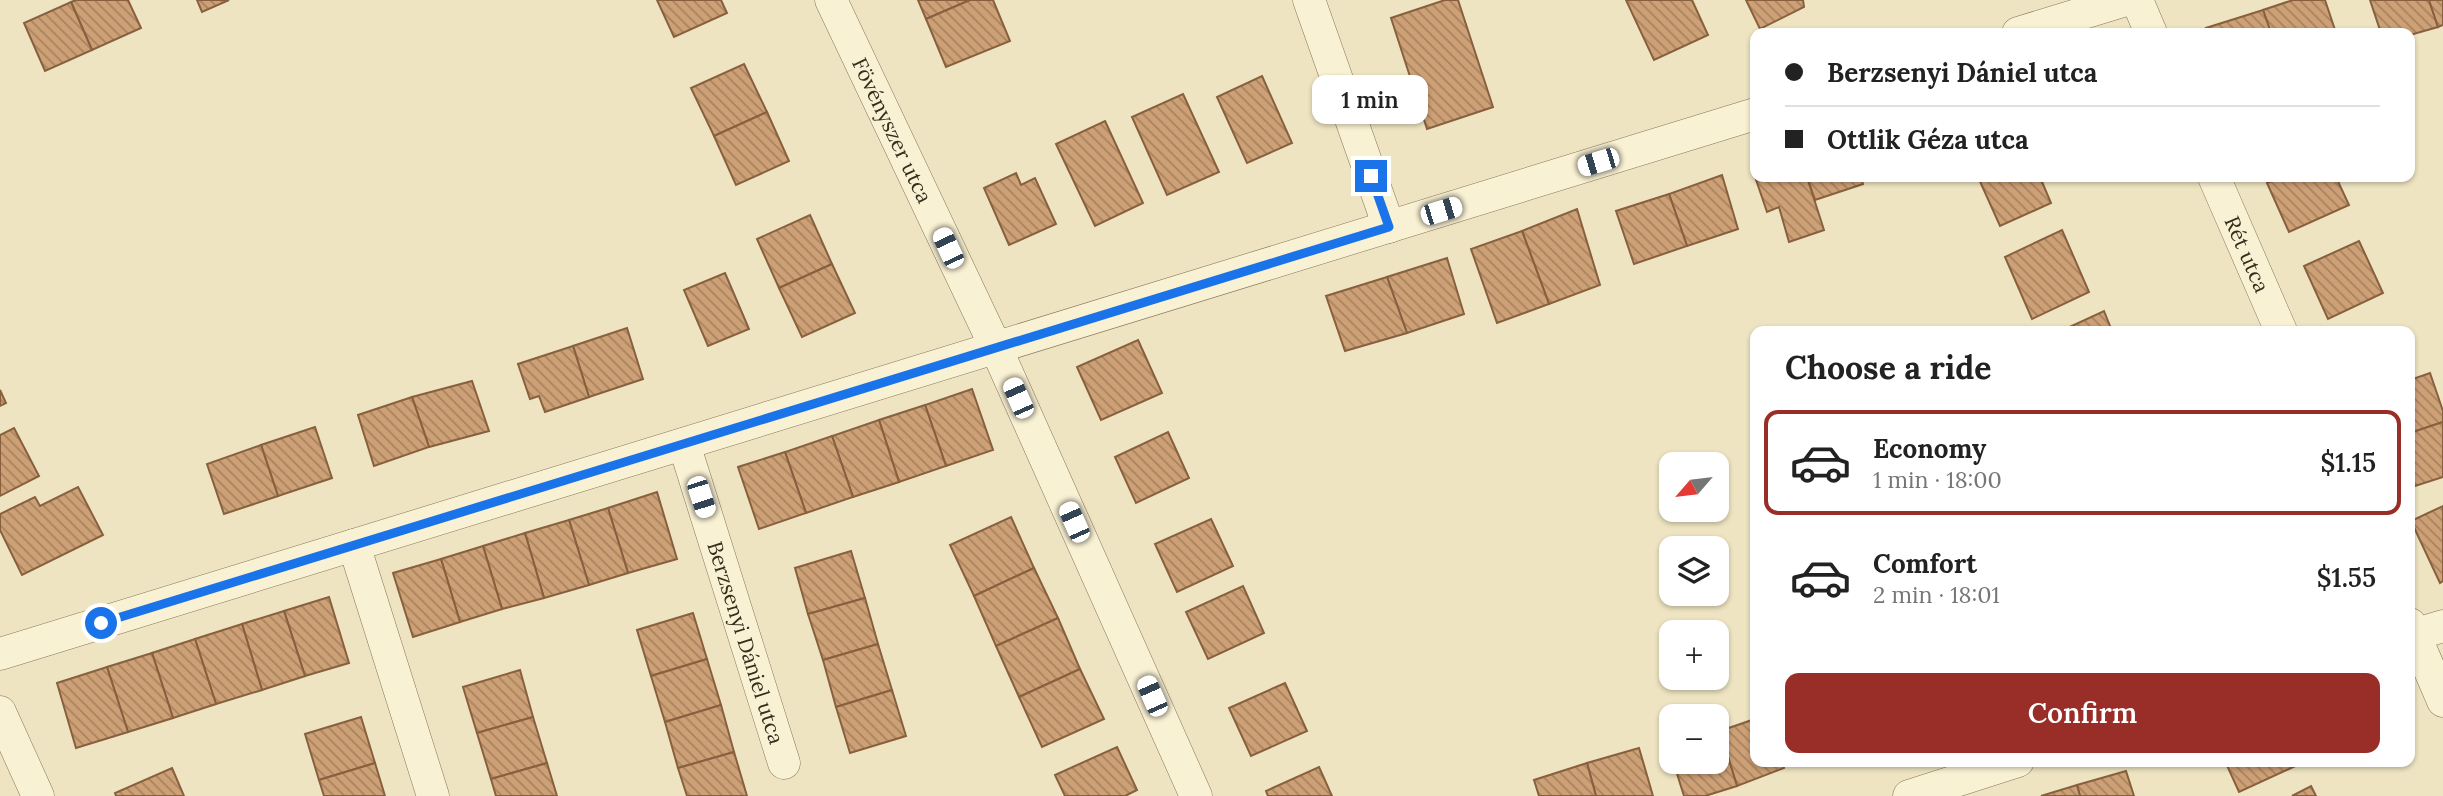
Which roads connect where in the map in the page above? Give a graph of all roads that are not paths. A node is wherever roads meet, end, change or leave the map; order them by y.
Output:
1 (831, 0) edge
2 (1309, 0) edge
3 (2126, 0) edge
4 (2137, 0) edge
5 (2034, 28) edge
6 (2149, 28) edge
7 (1750, 116) edge
8 (2216, 182) edge
9 (1389, 227) junction
10 (2279, 326) edge
11 (996, 348) junction
12 (684, 444) junction
13 (354, 545) junction
14 (2419, 630) edge
15 (0, 654) edge
16 (2443, 701) edge
17 (0, 712) edge
18 (784, 762) dead end
19 (1999, 767) edge
20 (38, 796) edge
21 (433, 796) edge
22 (1196, 796) edge
23 (1909, 796) edge

1 - 11 street, Fövényszer utca
2 - 9 street
3 - 5 street
4 - 6 street
7 - 9 street
8 - 10 street, Rét utca
9 - 11 street
11 - 12 street
11 - 22 street, Fövényszer utca
12 - 13 street
12 - 18 street, Berzsenyi Dániel utca
13 - 15 street
13 - 21 street
14 - 16 street
17 - 20 street
19 - 23 street

